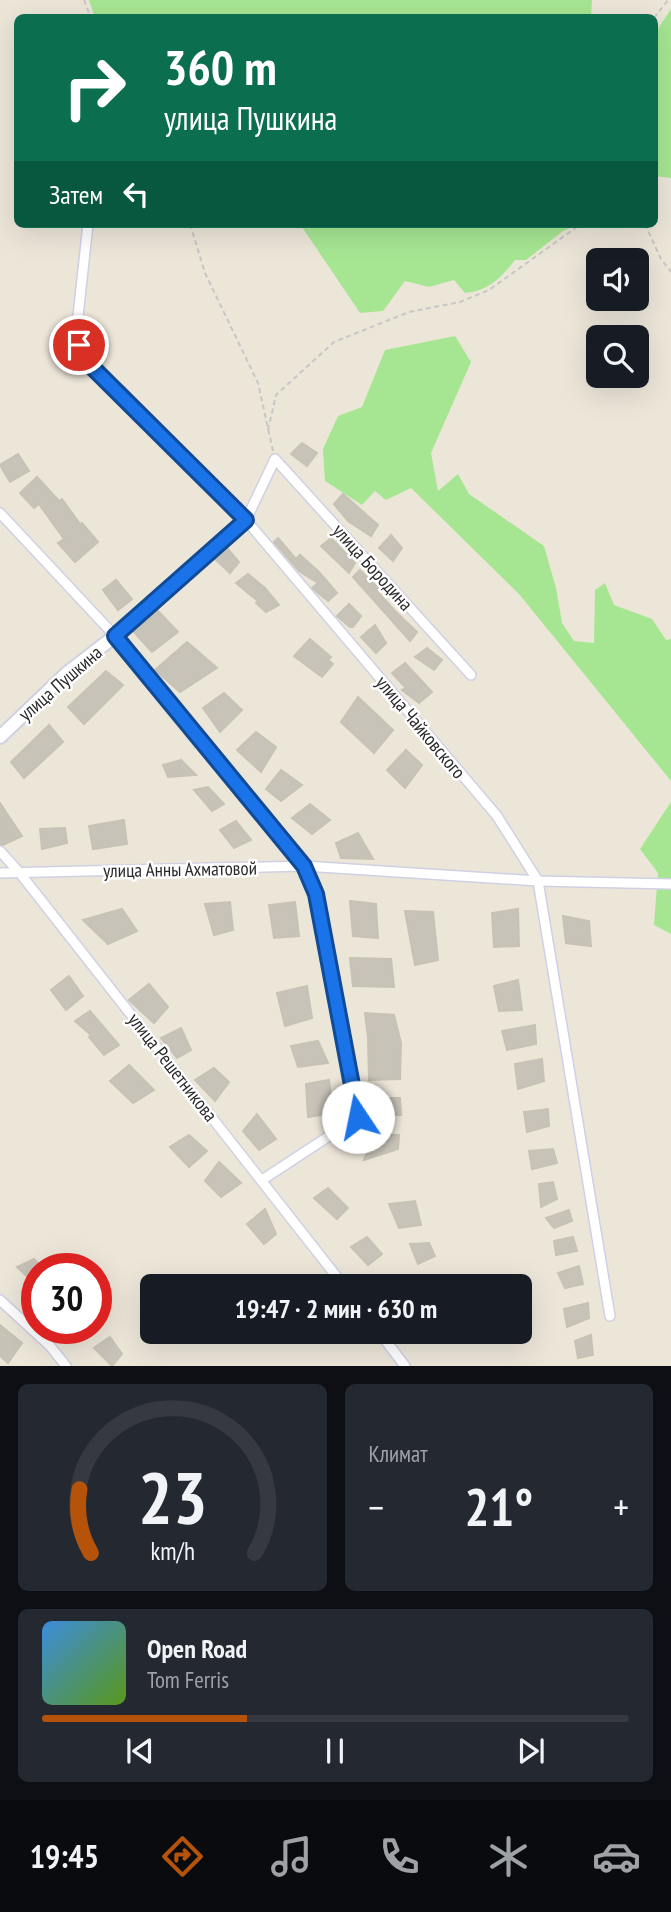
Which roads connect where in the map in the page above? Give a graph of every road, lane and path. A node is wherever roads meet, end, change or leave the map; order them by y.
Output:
1 (668, 0) edge
2 (657, 14) edge
3 (88, 228) edge
4 (191, 228) edge
5 (575, 228) edge
6 (647, 228) edge
7 (671, 272) edge
8 (268, 430) junction
9 (275, 458) junction
10 (0, 513) edge
11 (246, 520) junction
12 (115, 636) junction
13 (471, 675) dead end
14 (0, 737) edge
15 (0, 850) edge
16 (304, 866) junction
17 (19, 872) junction
18 (0, 873) edge
19 (538, 881) junction
20 (671, 884) edge
21 (262, 1180) junction
22 (335, 1274) edge
23 (0, 1300) edge
24 (610, 1316) dead end
25 (388, 1344) edge
26 (66, 1366) edge
27 (405, 1366) edge

1 - 2 path
3 - 11 street, улица Чайковского
4 - 8 path
5 - 8 path
6 - 7 path
8 - 9 path
9 - 11 street
9 - 13 street, улица Бородина
10 - 12 street
11 - 12 street, улица Пушкина
11 - 19 street, улица Чайковского
12 - 14 street, улица Пушкина
12 - 16 street
15 - 17 street, улица Решетникова
16 - 17 street, улица Анны Ахматовой
16 - 19 street, улица Анны Ахматовой
16 - 21 street
17 - 18 street, улица Анны Ахматовой
17 - 21 street, улица Решетникова
19 - 20 street, улица Анны Ахматовой
19 - 24 street, улица Чайковского
21 - 22 street, улица Решетникова
23 - 26 street
25 - 27 street

